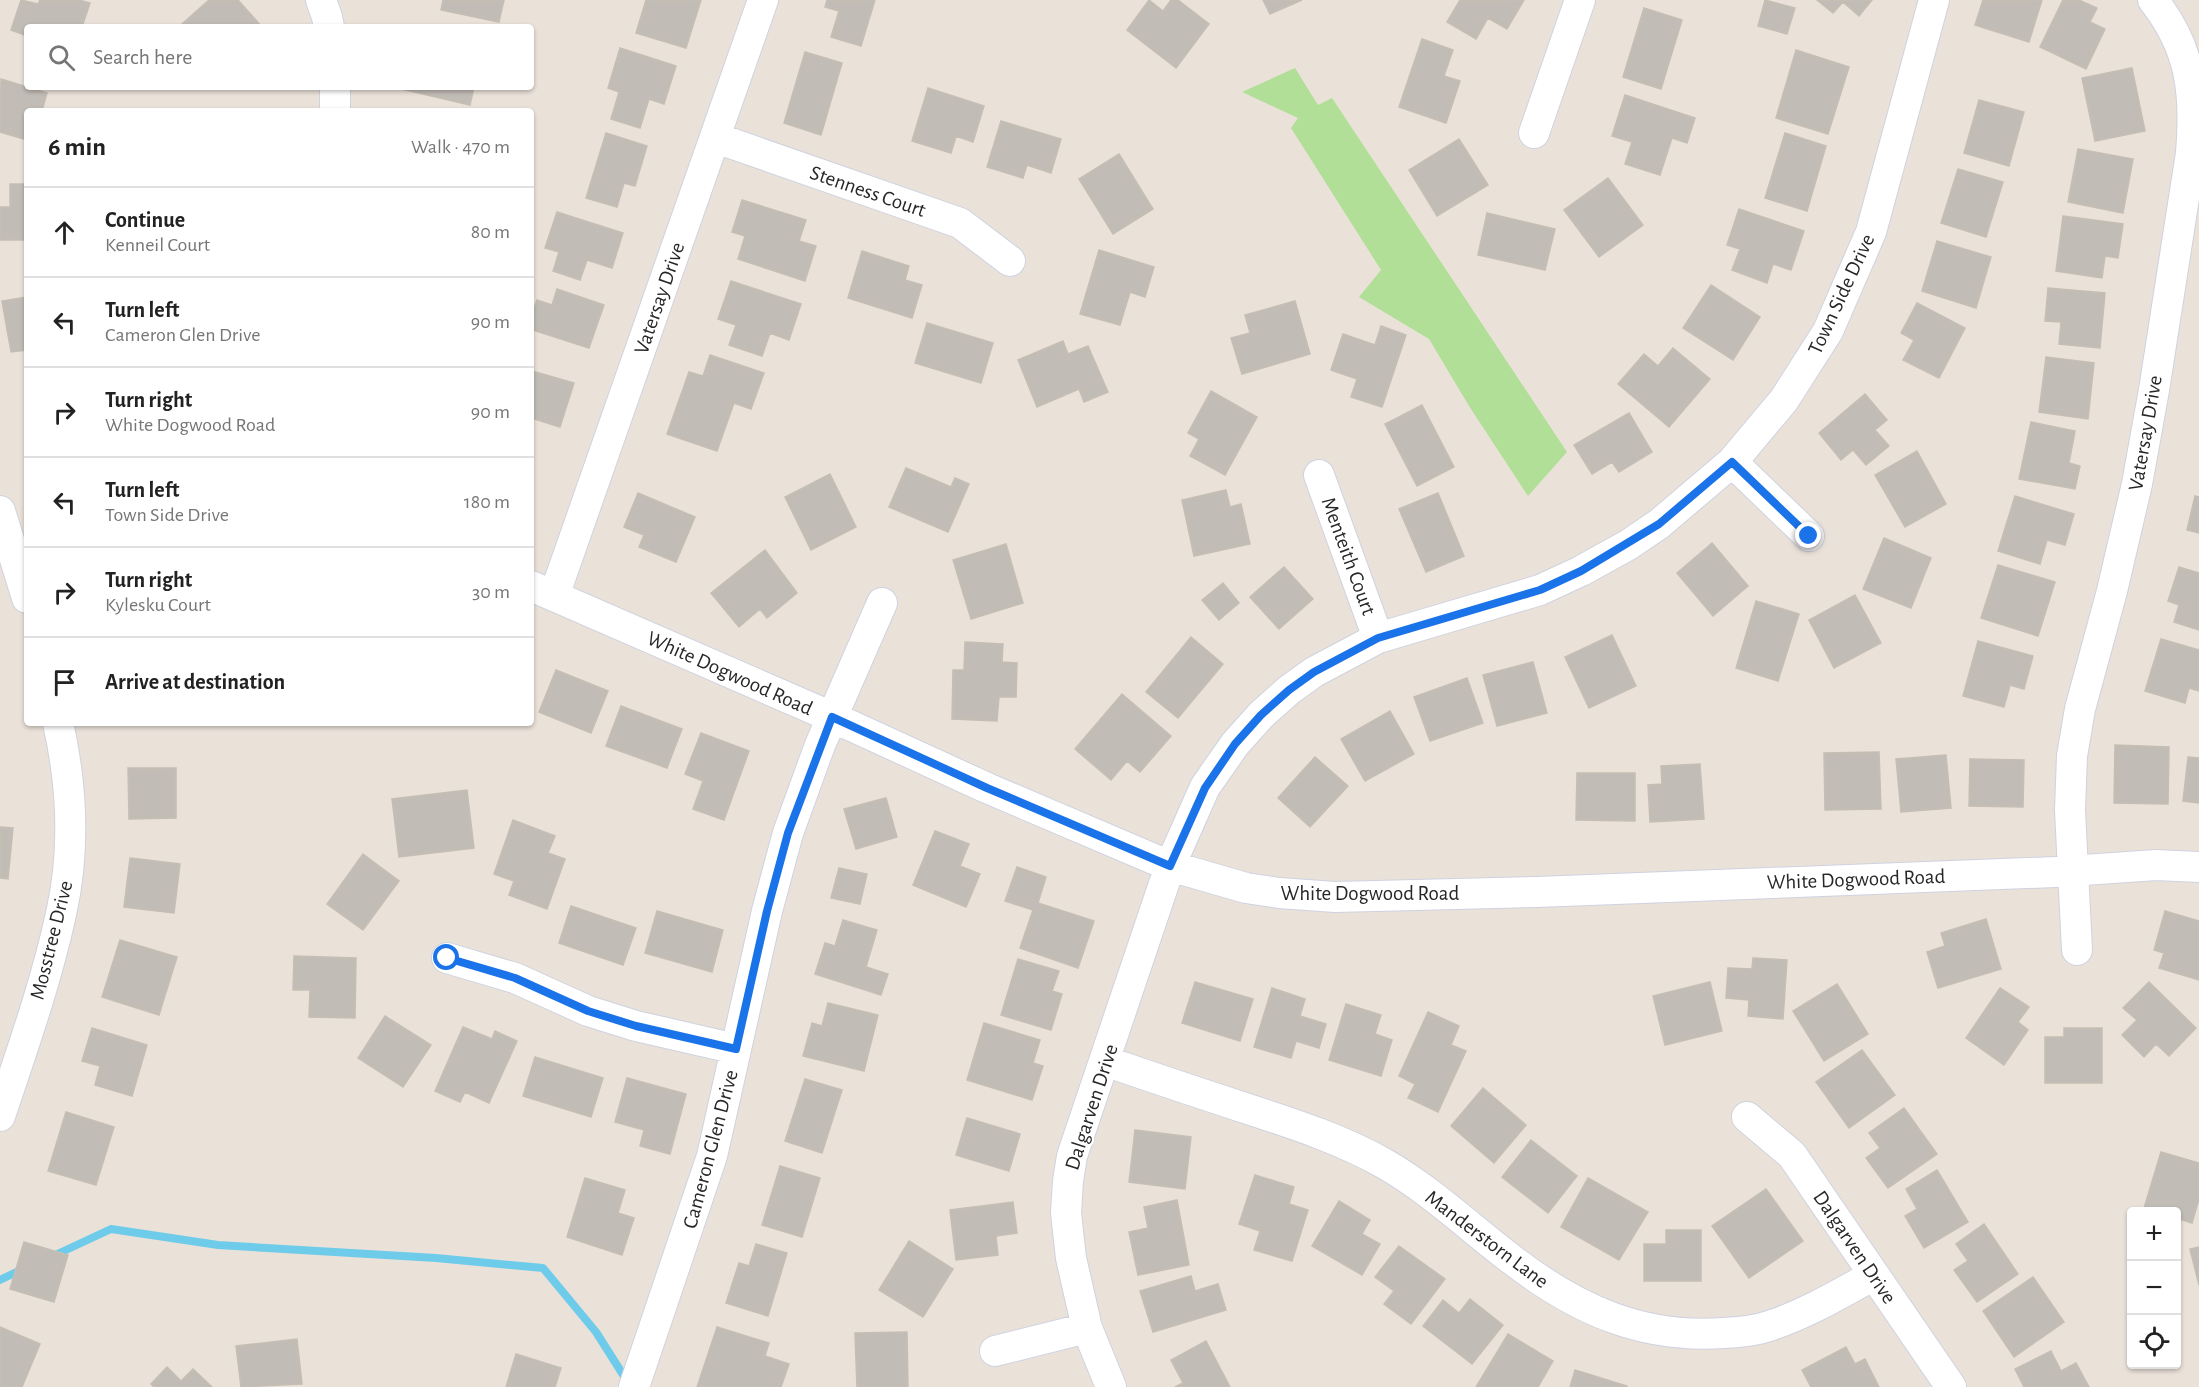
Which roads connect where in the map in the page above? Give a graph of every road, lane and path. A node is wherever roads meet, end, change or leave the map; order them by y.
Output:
1 (321, 0) edge
2 (763, 0) edge
3 (1580, 0) edge
4 (1934, 0) edge
5 (2153, 0) edge
6 (328, 24) edge
7 (335, 90) edge
8 (335, 108) edge
9 (1534, 133) dead end
10 (716, 138) junction
11 (1010, 261) dead end
12 (1732, 462) junction
13 (1319, 475) dead end
14 (0, 511) edge
15 (1809, 536) dead end
16 (19, 583) edge
17 (542, 591) edge
18 (882, 603) dead end
19 (1378, 638) junction
20 (832, 717) junction
21 (59, 726) edge
22 (1170, 866) junction
23 (2199, 867) edge
24 (2075, 870) junction
25 (2077, 950) dead end
26 (447, 958) dead end
27 (736, 1049) junction
28 (10, 1053) edge
29 (1105, 1061) junction
30 (0, 1116) edge
31 (1747, 1117) dead end
32 (1874, 1275) junction
33 (1087, 1328) junction
34 (995, 1351) dead end
35 (634, 1387) edge
36 (1111, 1387) edge
37 (1951, 1387) edge

1 - 6 street
2 - 10 street, Vatersay Drive
3 - 9 street
4 - 12 street, Town Side Drive
5 - 24 street, Vatersay Drive
7 - 8 street
10 - 11 street, Stenness Court
10 - 17 street, Vatersay Drive
12 - 15 street
12 - 19 street, Town Side Drive
13 - 19 street, Menteith Court
14 - 16 street
17 - 20 street, White Dogwood Road
18 - 20 street, Cameron Glen Drive
19 - 22 street, Town Side Drive
20 - 22 street, White Dogwood Road
20 - 27 street, Cameron Glen Drive
21 - 28 street, Mosstree Drive
22 - 24 street, White Dogwood Road
22 - 29 street, Dalgarven Drive
23 - 24 street, White Dogwood Road
24 - 25 street, Vatersay Drive
26 - 27 street
27 - 35 street, Cameron Glen Drive
28 - 30 street, Mosstree Drive
29 - 32 street, Manderstorn Lane
29 - 33 street, Dalgarven Drive
31 - 32 street, Dalgarven Drive
32 - 37 street, Dalgarven Drive
33 - 34 street
33 - 36 street, Dalgarven Drive

